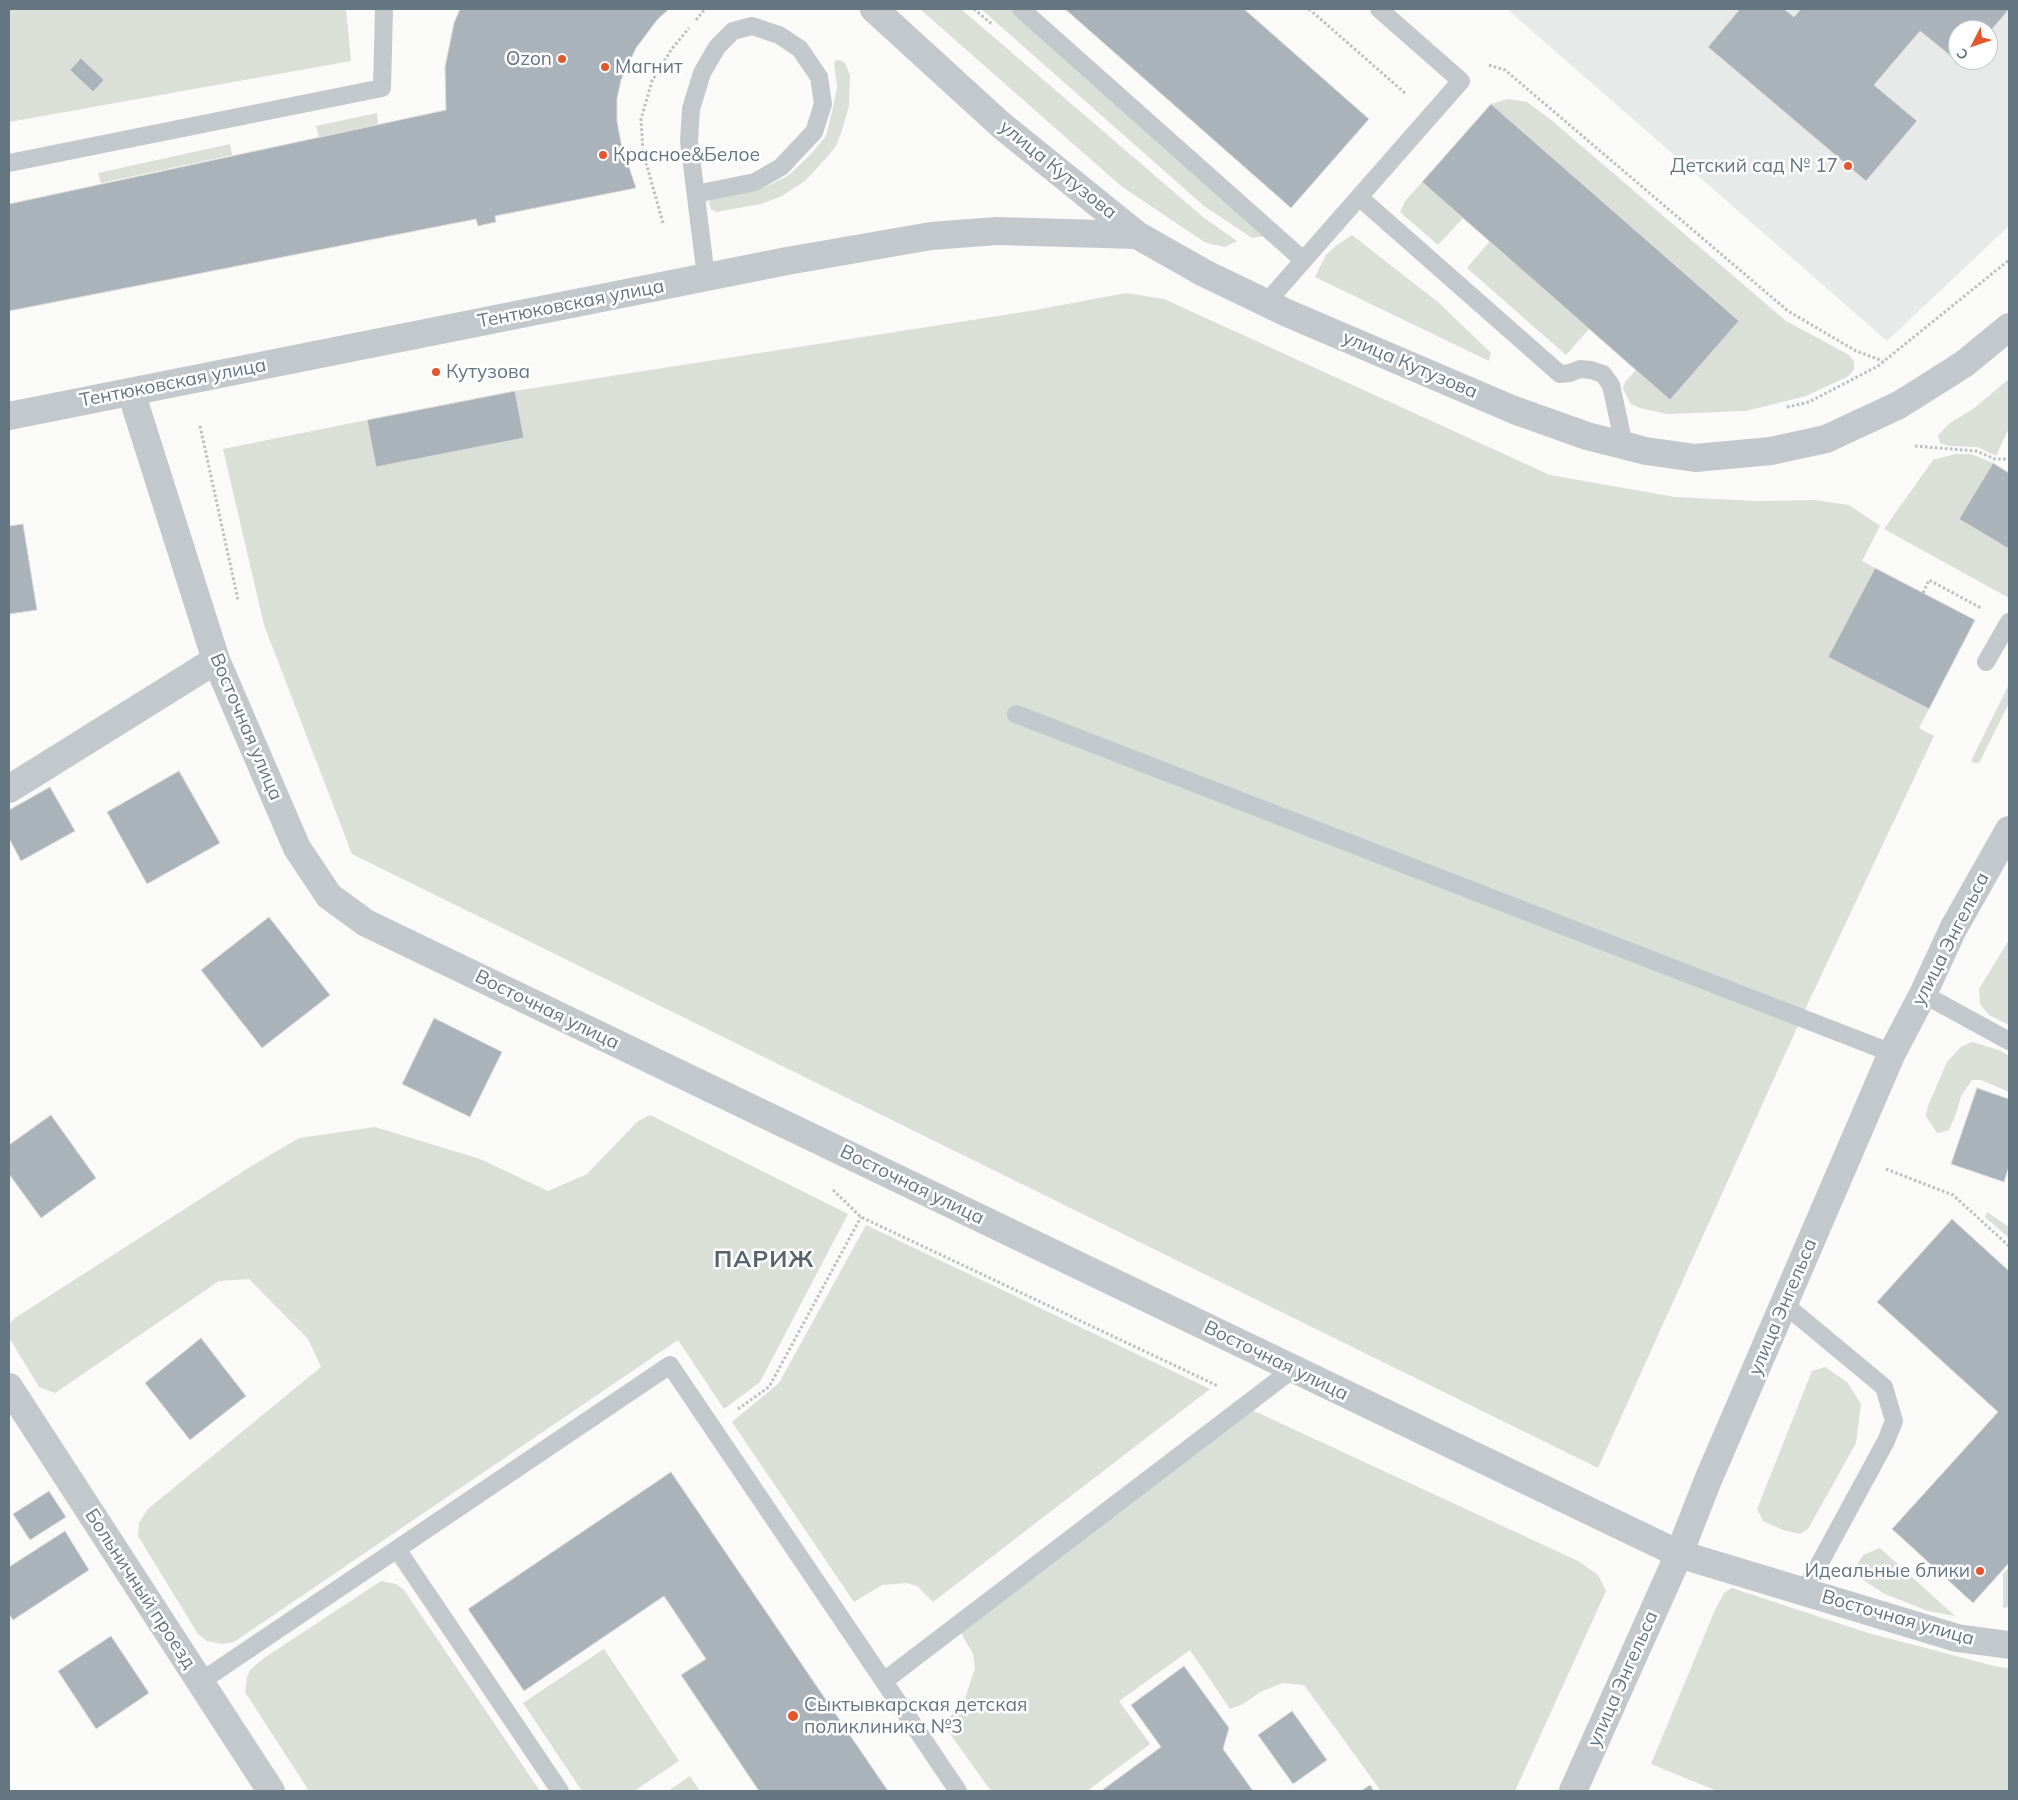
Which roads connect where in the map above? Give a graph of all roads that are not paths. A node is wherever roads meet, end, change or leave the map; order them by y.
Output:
1 (384, 9) edge
2 (874, 9) edge
3 (1022, 9) edge
4 (1379, 9) edge
5 (9, 163) edge
6 (696, 194) junction
7 (1359, 197) junction
8 (1137, 235) junction
9 (1303, 260) junction
10 (706, 277) junction
11 (1266, 303) junction
12 (2009, 327) edge
13 (131, 392) junction
14 (9, 416) edge
15 (1624, 445) junction
16 (2009, 622) edge
17 (216, 660) junction
18 (1986, 662) dead end
19 (1016, 714) dead end
20 (9, 789) edge
21 (2009, 830) edge
22 (1923, 994) junction
23 (2009, 1041) edge
24 (1892, 1053) junction
25 (1784, 1304) junction
26 (1292, 1368) junction
27 (9, 1387) edge
28 (397, 1549) junction
29 (1679, 1554) junction
30 (1804, 1592) junction
31 (2009, 1645) edge
32 (884, 1681) junction
33 (200, 1682) junction
34 (272, 1791) edge
35 (560, 1791) edge
36 (958, 1791) edge
37 (1572, 1791) edge

1 - 5 lane
2 - 8 street, улица Кутузова
3 - 9 lane
4 - 7 lane
6 - 6 lane
6 - 10 lane
7 - 9 lane
7 - 15 lane
8 - 10 street, Тентюковская улица
8 - 11 street, улица Кутузова
9 - 11 lane
10 - 13 street, Тентюковская улица
11 - 15 street, улица Кутузова
12 - 15 street, улица Кутузова
13 - 14 street, Тентюковская улица
13 - 17 street, Восточная улица
16 - 18 lane
17 - 20 street
17 - 26 street, Восточная улица
19 - 24 lane
21 - 22 street, улица Энгельса
22 - 23 lane
22 - 24 street, улица Энгельса
24 - 25 street, улица Энгельса
25 - 29 street, улица Энгельса
25 - 30 lane
26 - 29 street, Восточная улица
26 - 32 lane
27 - 33 street, Больничный проезд
28 - 32 lane
28 - 33 lane
28 - 35 lane
29 - 30 street, Восточная улица
29 - 37 street, улица Энгельса
30 - 31 street, Восточная улица
32 - 36 lane
33 - 34 street, Больничный проезд

